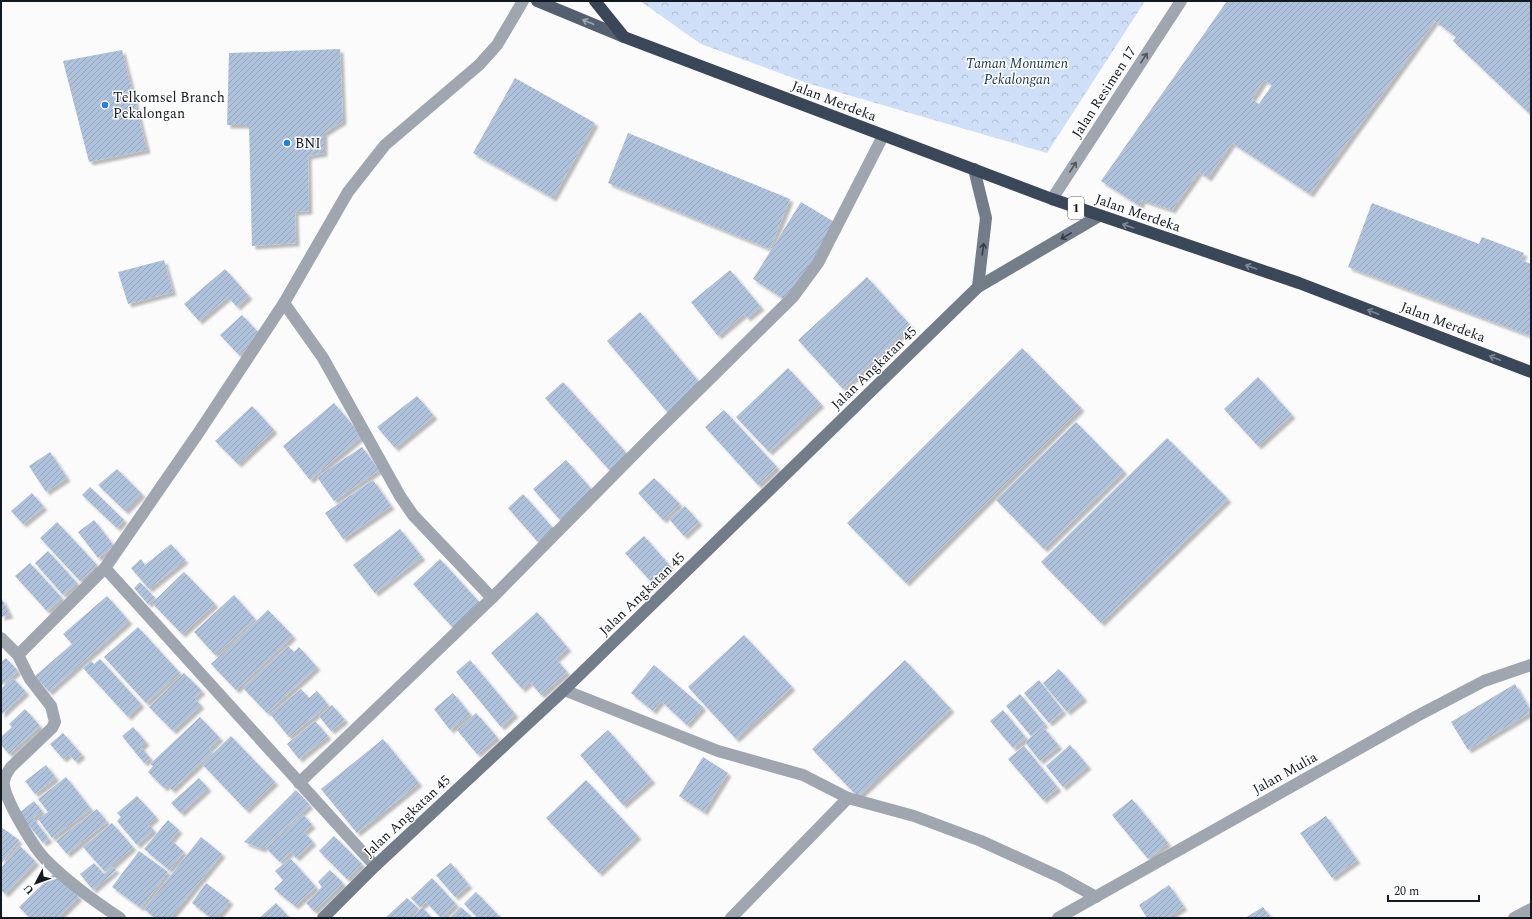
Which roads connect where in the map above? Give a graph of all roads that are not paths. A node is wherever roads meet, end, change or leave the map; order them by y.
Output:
1 (523, 1) edge
2 (537, 1) edge
3 (596, 1) edge
4 (1181, 1) edge
5 (624, 37) junction
6 (882, 136) junction
7 (974, 169) junction
8 (1052, 199) junction
9 (1099, 216) junction
10 (978, 287) junction
11 (284, 303) junction
12 (1531, 372) edge
13 (105, 568) junction
14 (492, 598) junction
15 (1, 638) edge
16 (18, 655) junction
17 (1531, 665) edge
18 (564, 690) junction
19 (299, 783) junction
20 (848, 798) junction
21 (375, 866) junction
22 (1096, 897) junction
23 (1531, 909) edge
24 (120, 918) edge
25 (323, 918) edge
26 (731, 918) edge
27 (1058, 918) edge
28 (1514, 918) edge

1 - 11 street
5 -> 2 main road
3 - 5 highway
8 -> 4 street, Jalan Resimen 17
5 - 6 highway, Jalan Merdeka / 1
6 - 7 highway, Jalan Merdeka / 1
6 - 14 street
7 - 8 highway, Jalan Merdeka / 1
10 -> 7 street
8 - 9 highway, Jalan Merdeka / 1
9 -> 10 street, Jalan Angkatan 45
12 -> 9 highway, Jalan Merdeka / 1
10 - 18 street, Jalan Angkatan 45
11 - 13 street
11 - 14 street
13 - 16 street
13 - 19 street
14 - 19 street
15 - 16 street
16 - 24 street
17 - 22 street, Jalan Mulia
18 - 20 street
18 - 21 street, Jalan Angkatan 45
19 - 21 street
20 - 22 street
20 - 26 street
21 - 25 street, Jalan Angkatan 45
22 - 27 street, Jalan Mulia
23 - 28 street

